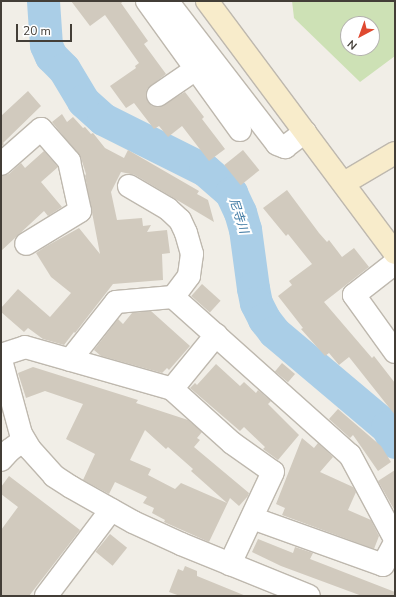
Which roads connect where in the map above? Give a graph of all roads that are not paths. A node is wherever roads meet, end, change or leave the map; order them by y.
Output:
1 (147, 1) edge
2 (167, 1) edge
3 (207, 1) edge
4 (196, 69) junction
5 (158, 95) dead end
6 (240, 130) dead end
7 (305, 132) junction
8 (395, 153) edge
9 (1, 164) edge
10 (344, 184) junction
11 (129, 186) dead end
12 (26, 244) dead end
13 (395, 253) edge
14 (395, 263) edge
15 (173, 297) junction
16 (216, 336) junction
17 (395, 352) edge
18 (1, 355) edge
19 (1, 360) edge
20 (70, 360) junction
21 (172, 389) junction
22 (24, 440) junction
23 (1, 460) edge
24 (111, 510) junction
25 (252, 518) junction
26 (395, 539) edge
27 (395, 542) edge
28 (230, 564) junction
29 (46, 596) edge
30 (309, 596) edge

1 - 4 street
2 - 7 street
3 - 7 street
4 - 5 street
4 - 6 street
7 - 10 street
8 - 10 street
9 - 12 street
10 - 13 street
11 - 15 street
14 - 17 street
15 - 16 street
15 - 20 street
16 - 21 street
16 - 26 street
18 - 20 street
19 - 22 street
20 - 21 street
21 - 25 street
22 - 23 street
22 - 24 street
24 - 28 street
24 - 29 street
25 - 27 street
25 - 28 street
28 - 30 street

